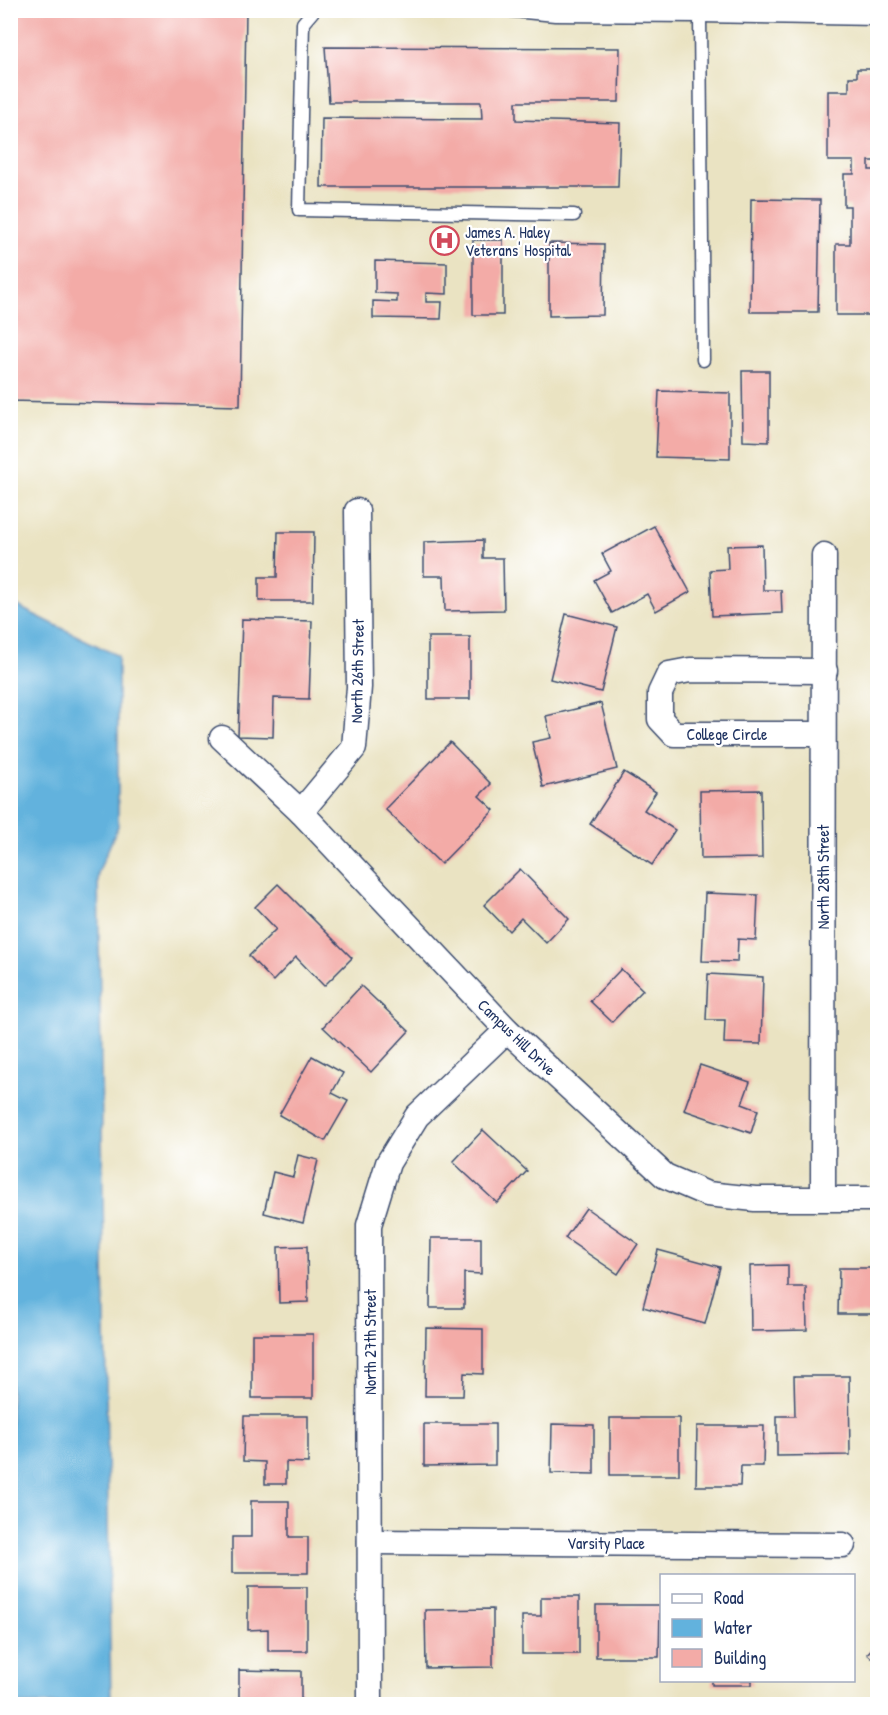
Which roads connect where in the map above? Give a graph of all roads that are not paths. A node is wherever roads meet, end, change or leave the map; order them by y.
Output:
1 (314, 10) edge
2 (504, 10) edge
3 (584, 13) edge
4 (700, 16) junction
5 (874, 16) edge
6 (574, 215) dead end
7 (703, 360) dead end
8 (357, 511) dead end
9 (824, 555) dead end
10 (825, 671) junction
11 (823, 734) junction
12 (222, 738) dead end
13 (301, 812) junction
14 (507, 1030) junction
15 (823, 1198) junction
16 (878, 1199) edge
17 (370, 1542) junction
18 (843, 1545) dead end
19 (370, 1704) edge

1 - 6 lane
2 - 3 lane
3 - 4 lane
4 - 5 lane
4 - 7 lane
8 - 13 street, North 26th Street
9 - 10 street, North 28th Street
10 - 11 street, North 28th Street
10 - 11 street, College Circle
11 - 15 street, North 28th Street
12 - 13 street, Campus Hill Drive
13 - 14 street, Campus Hill Drive
14 - 15 street, Campus Hill Drive
14 - 17 street, North 27th Street
15 - 16 street, Campus Hill Drive
17 - 18 street, Varsity Place
17 - 19 street, North 27th Street

